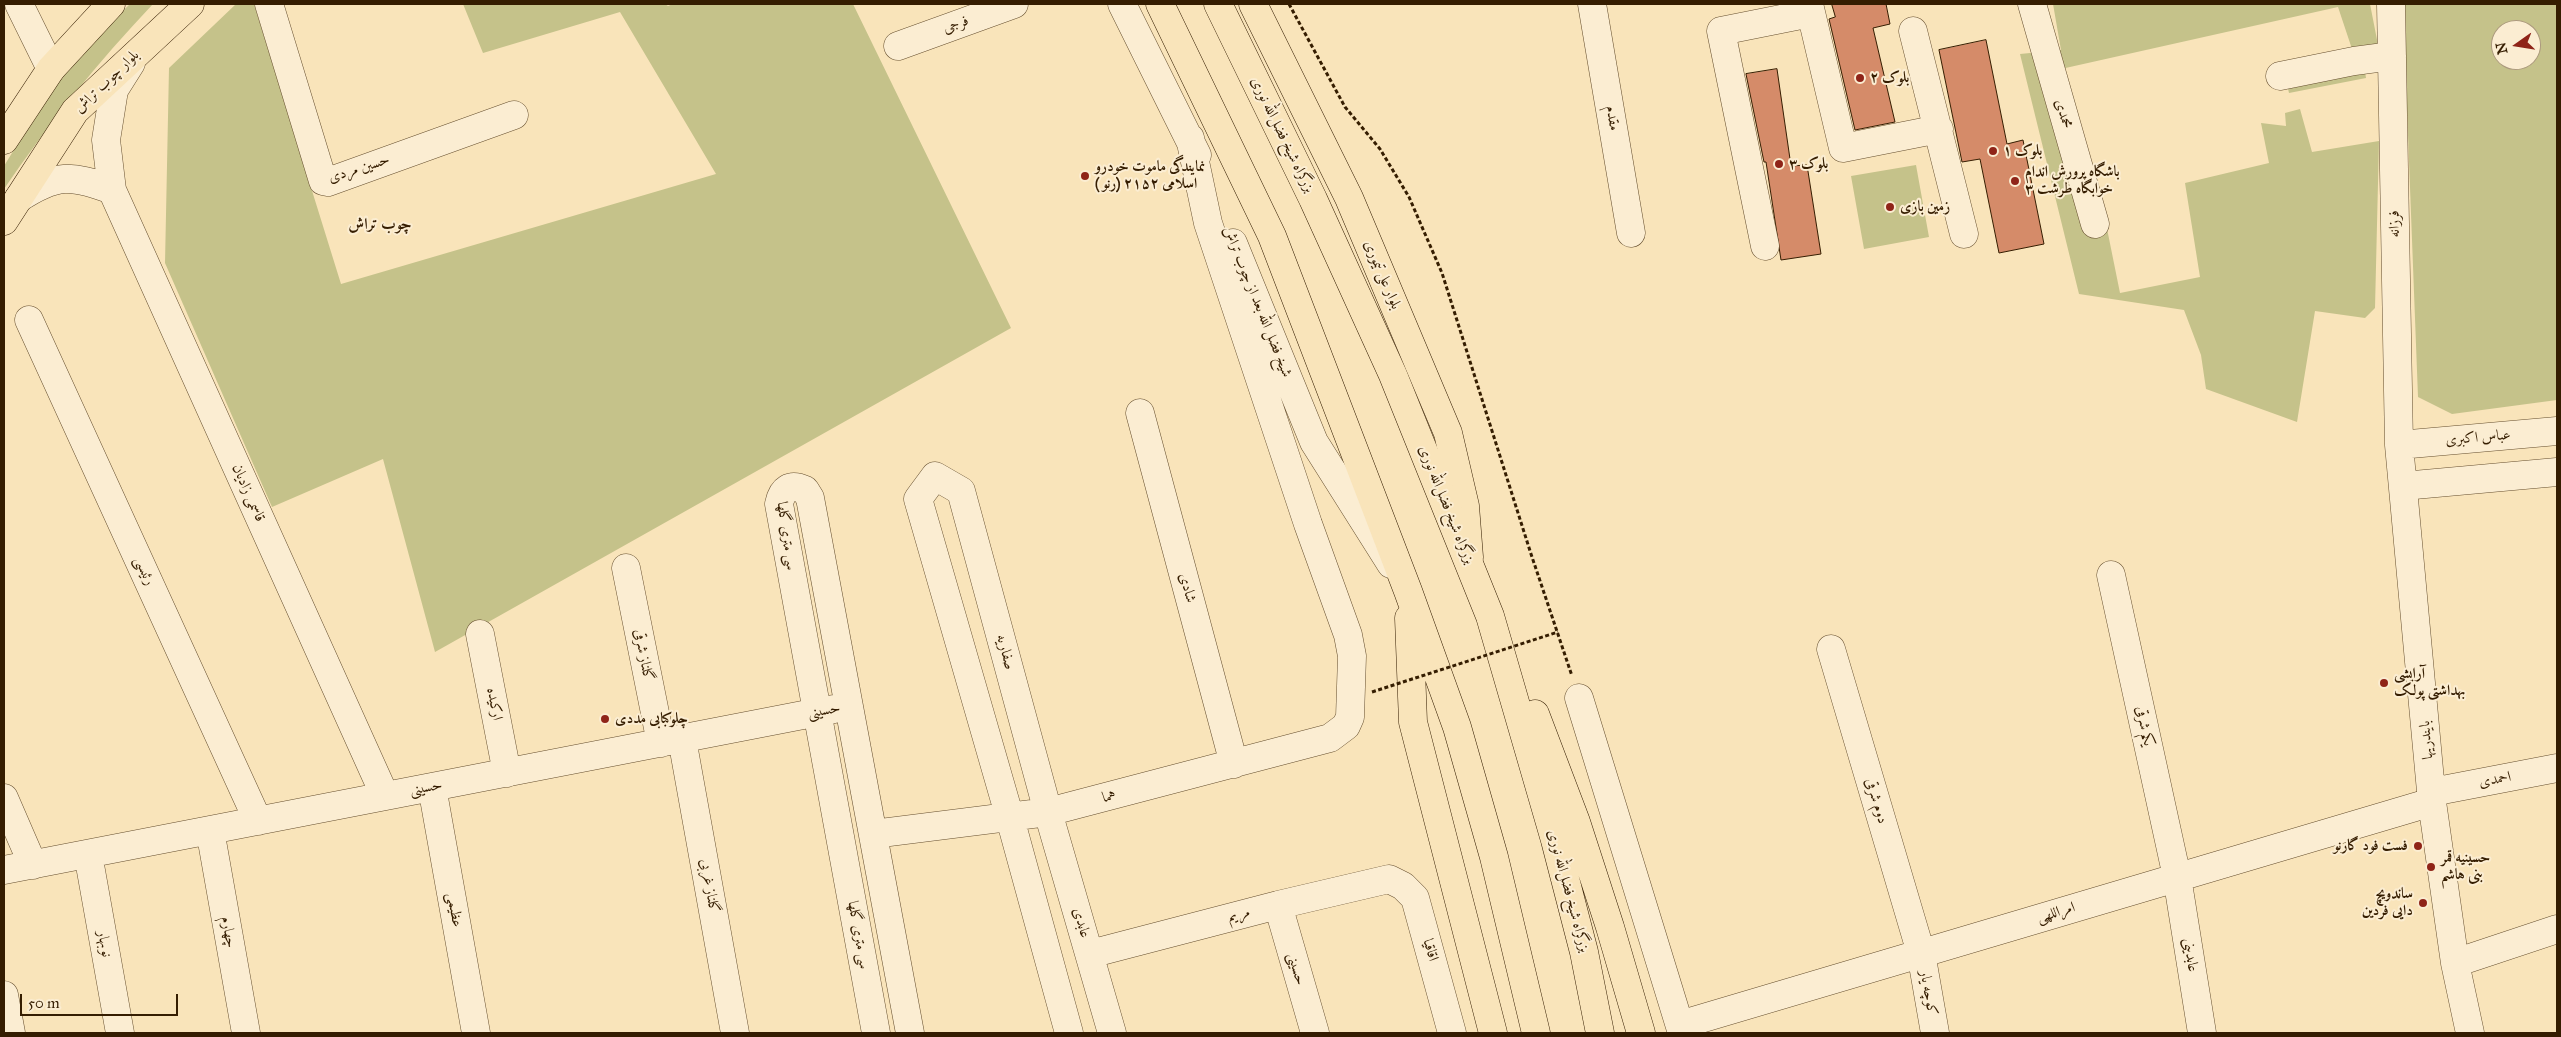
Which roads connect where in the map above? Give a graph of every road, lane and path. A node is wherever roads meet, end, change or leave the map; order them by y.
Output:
1 (19, 4) edge
2 (111, 4) edge
3 (190, 4) edge
4 (269, 4) edge
5 (1014, 4) edge
6 (1122, 4) edge
7 (1160, 4) edge
8 (1218, 4) edge
9 (1253, 4) edge
10 (1289, 4) edge
11 (1592, 4) edge
12 (2032, 4) edge
13 (2391, 4) edge
14 (1810, 8) edge
15 (1914, 31) dead end
16 (898, 46) dead end
17 (137, 54) junction
18 (2392, 56) junction
19 (51, 69) junction
20 (2280, 76) dead end
21 (514, 115) dead end
22 (1939, 129) junction
23 (1190, 138) junction
24 (4, 140) edge
25 (112, 190) junction
26 (19, 198) junction
27 (4, 221) edge
28 (2095, 224) dead end
29 (1631, 233) dead end
30 (1964, 234) dead end
31 (1765, 246) dead end
32 (30, 320) dead end
33 (1140, 413) dead end
34 (2557, 431) edge
35 (2399, 444) junction
36 (2557, 472) edge
37 (2403, 486) junction
38 (1469, 561) junction
39 (626, 568) dead end
40 (2111, 575) dead end
41 (1408, 591) junction
42 (1490, 616) junction
43 (1558, 632) junction
44 (480, 634) dead end
45 (1831, 650) dead end
46 (1372, 692) dead end
47 (1579, 698) joint
48 (849, 707) junction
49 (817, 713) junction
50 (671, 741) junction
51 (1234, 764) junction
52 (2557, 768) edge
53 (507, 773) junction
54 (432, 787) junction
55 (385, 796) junction
56 (2432, 797) junction
57 (4, 798) edge
58 (1048, 812) junction
59 (1010, 818) junction
60 (258, 821) junction
61 (210, 830) junction
62 (873, 834) junction
63 (88, 854) junction
64 (33, 865) junction
65 (4, 870) edge
66 (2178, 877) junction
67 (1389, 880) joint
68 (1278, 905) junction
69 (2556, 934) edge
70 (1921, 953) junction
71 (1090, 954) junction
72 (2455, 963) junction
73 (4, 995) edge
74 (1483, 1000) junction
75 (1681, 1029) edge
76 (11, 1033) edge
77 (120, 1033) edge
78 (246, 1033) edge
79 (476, 1033) edge
80 (736, 1033) edge
81 (876, 1033) edge
82 (910, 1033) edge
83 (1068, 1033) edge
84 (1112, 1033) edge
85 (1314, 1033) edge
86 (1452, 1033) edge
87 (1485, 1033) edge
88 (1493, 1033) edge
89 (1536, 1033) edge
90 (1600, 1033) edge
91 (1641, 1033) edge
92 (1935, 1033) edge
93 (2202, 1033) edge
94 (2470, 1033) edge

1 - 19 street
2 - 19 main road
3 - 17 main road, بلوار چوب‌ تراش
4 - 21 street, حسین مردی
5 - 16 street, فرجی
6 - 23 street, شیخ فضل الله بعد از چوب تراش
7 - 41 main road
8 - 38 main road, بزرگراه شیخ فضل‌الله نوری
9 - 38 main road, بلوار علی تیموری
10 - 43 path
11 - 29 street, مقدم
12 - 28 street, محمدی
13 - 18 street, فرزانه
14 - 22 street
14 - 31 street
15 - 22 street
17 - 25 street, قاسمی زادیان
17 - 26 main road, بلوار چوب‌ تراش
18 - 20 street
18 - 35 street, فرزانه
19 - 24 main road
22 - 30 street
23 - 41 street, شیخ فضل الله بعد از چوب تراش
23 - 51 street, هما
25 - 26 street
25 - 55 street, قاسمی زادیان
26 - 27 main road, بلوار چوب‌ تراش
32 - 60 street, رئیسی
33 - 51 street, شادی
34 - 35 street, عباس اکبری
35 - 37 street, بایندریها
36 - 37 street
37 - 56 street, بایندریها
38 - 42 main road, بزرگراه شیخ فضل‌الله نوری
39 - 50 street, گلناز شرقی
40 - 66 street, یکم شرقی
41 - 74 main road
41 - 89 main road
42 - 90 main road, بزرگراه شیخ فضل‌الله نوری
42 - 91 main road
43 - 46 path, bridge
43 - 47 path
44 - 53 street, ارکیده
45 - 70 street, دوم شرقی
47 - 75 street
48 - 49 street, حسینی
48 - 49 street, سی متری گلها
48 - 62 street, سی متری گلها
49 - 50 street, حسینی
49 - 81 street, سی متری گلها
50 - 53 street, حسینی
50 - 80 street, گلناز غربی
51 - 58 street, هما
52 - 56 street, احمدی
53 - 54 street, حسینی
54 - 55 street, حسینی
54 - 79 street, عظیمی
55 - 60 street, حسینی
56 - 66 street, امراللهی
56 - 72 street, بایندریها
57 - 64 street
58 - 59 street, هما
58 - 59 street, صفاریه
58 - 71 street, عابدی
59 - 62 street, هما
59 - 83 street
60 - 61 street, حسینی
61 - 63 street, حسینی
61 - 78 street, چهارم
62 - 82 street, سی متری گلها
63 - 64 street, حسینی
63 - 77 street, نوبهار
64 - 65 street, حسینی
66 - 70 street, امراللهی
66 - 93 street, عابدینی
67 - 68 street, مریم
67 - 86 street, اقاقیا
68 - 71 street, مریم
68 - 85 street, حسینی
69 - 72 street
70 - 75 street, امراللهی
70 - 92 street, کوچه یار
71 - 84 street, عابدی
72 - 94 street, بایندریها
73 - 76 street
74 - 87 main road
74 - 88 main road

